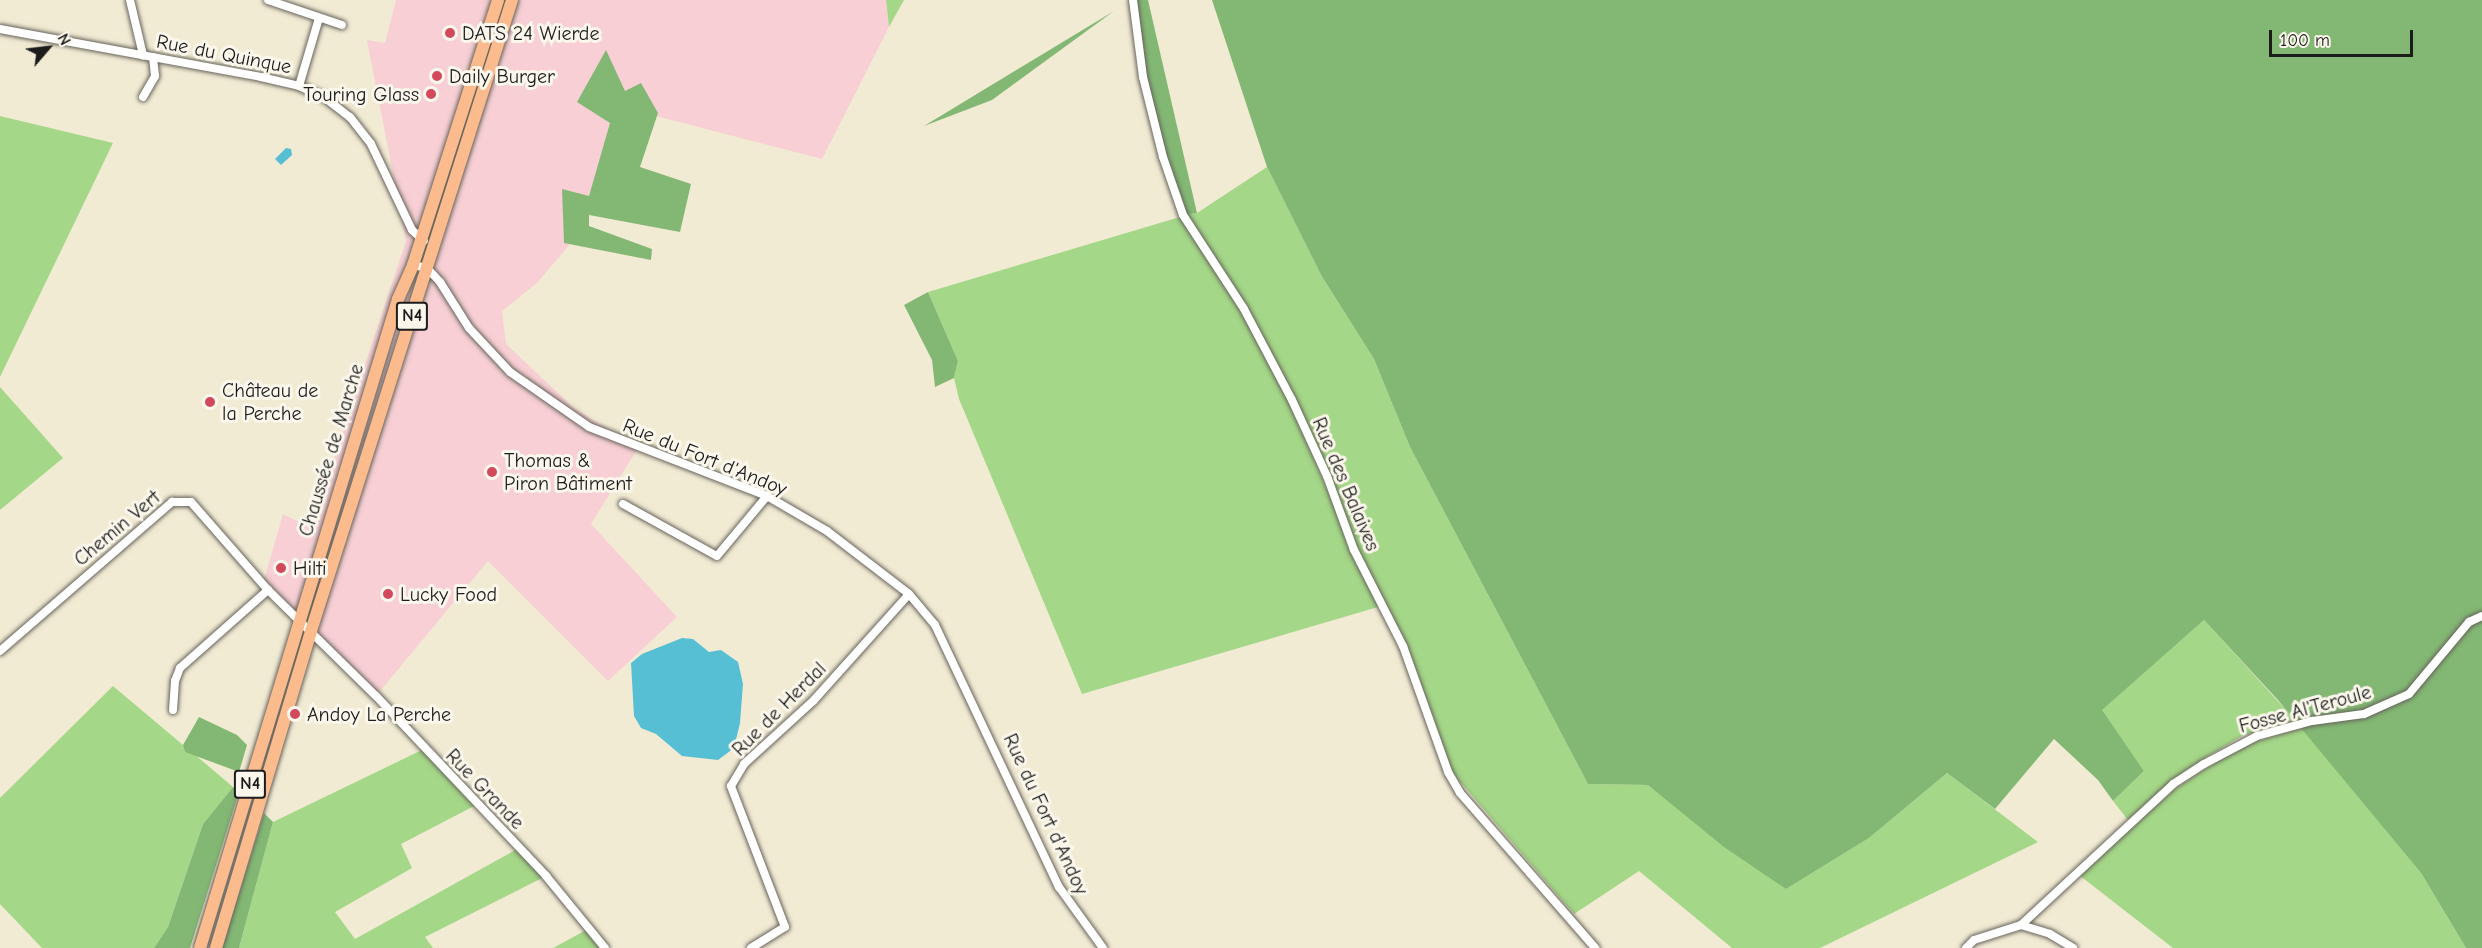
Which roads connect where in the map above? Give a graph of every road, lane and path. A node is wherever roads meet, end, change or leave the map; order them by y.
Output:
1 (130, 0) edge
2 (268, 0) edge
3 (498, 0) edge
4 (512, 0) edge
5 (1133, 0) edge
6 (320, 18) junction
7 (342, 25) dead end
8 (0, 29) edge
9 (143, 55) junction
10 (153, 57) junction
11 (299, 86) junction
12 (143, 97) dead end
13 (421, 240) junction
14 (434, 245) junction
15 (413, 265) junction
16 (427, 268) junction
17 (767, 496) junction
18 (623, 504) dead end
19 (268, 590) junction
20 (909, 594) junction
21 (2482, 615) edge
22 (301, 620) junction
23 (311, 631) junction
24 (0, 651) edge
25 (173, 710) dead end
26 (2021, 925) junction
27 (200, 948) edge
28 (216, 948) edge
29 (605, 948) edge
30 (751, 948) edge
31 (1103, 948) edge
32 (1595, 948) edge
33 (1966, 948) edge
34 (2073, 948) edge

1 - 9 street
2 - 6 street
3 - 13 main road, Chaussée de Marche / N4
4 - 14 main road, Chaussée de Marche / N4
5 - 32 street, Rue des Balaives
6 - 7 street
6 - 11 street
8 - 9 street, Rue du Quinque
9 - 10 street, Rue du Quinque
10 - 11 street, Rue du Quinque
10 - 12 street
11 - 13 street, Rue du Quinque
13 - 14 street
13 - 15 main road, Chaussée de Marche / N4
14 - 16 main road, Chaussée de Marche / N4
15 - 16 street
15 - 22 main road, Chaussée de Marche / N4
16 - 17 street, Rue du Fort d'Andoy
16 - 23 main road, Chaussée de Marche / N4
17 - 18 street
17 - 20 street, Rue du Fort d'Andoy
19 - 22 street, Chemin Vert
19 - 24 street, Chemin Vert
19 - 25 street
20 - 30 street, Rue de Herdal
20 - 31 street, Rue du Fort d'Andoy
21 - 26 street, Fosse Al'Teroule
22 - 23 street, Rue Grande
22 - 27 main road, Chaussée de Marche / N4
23 - 28 main road, Chaussée de Marche / N4
23 - 29 street, Rue Grande
26 - 33 street
26 - 34 street

